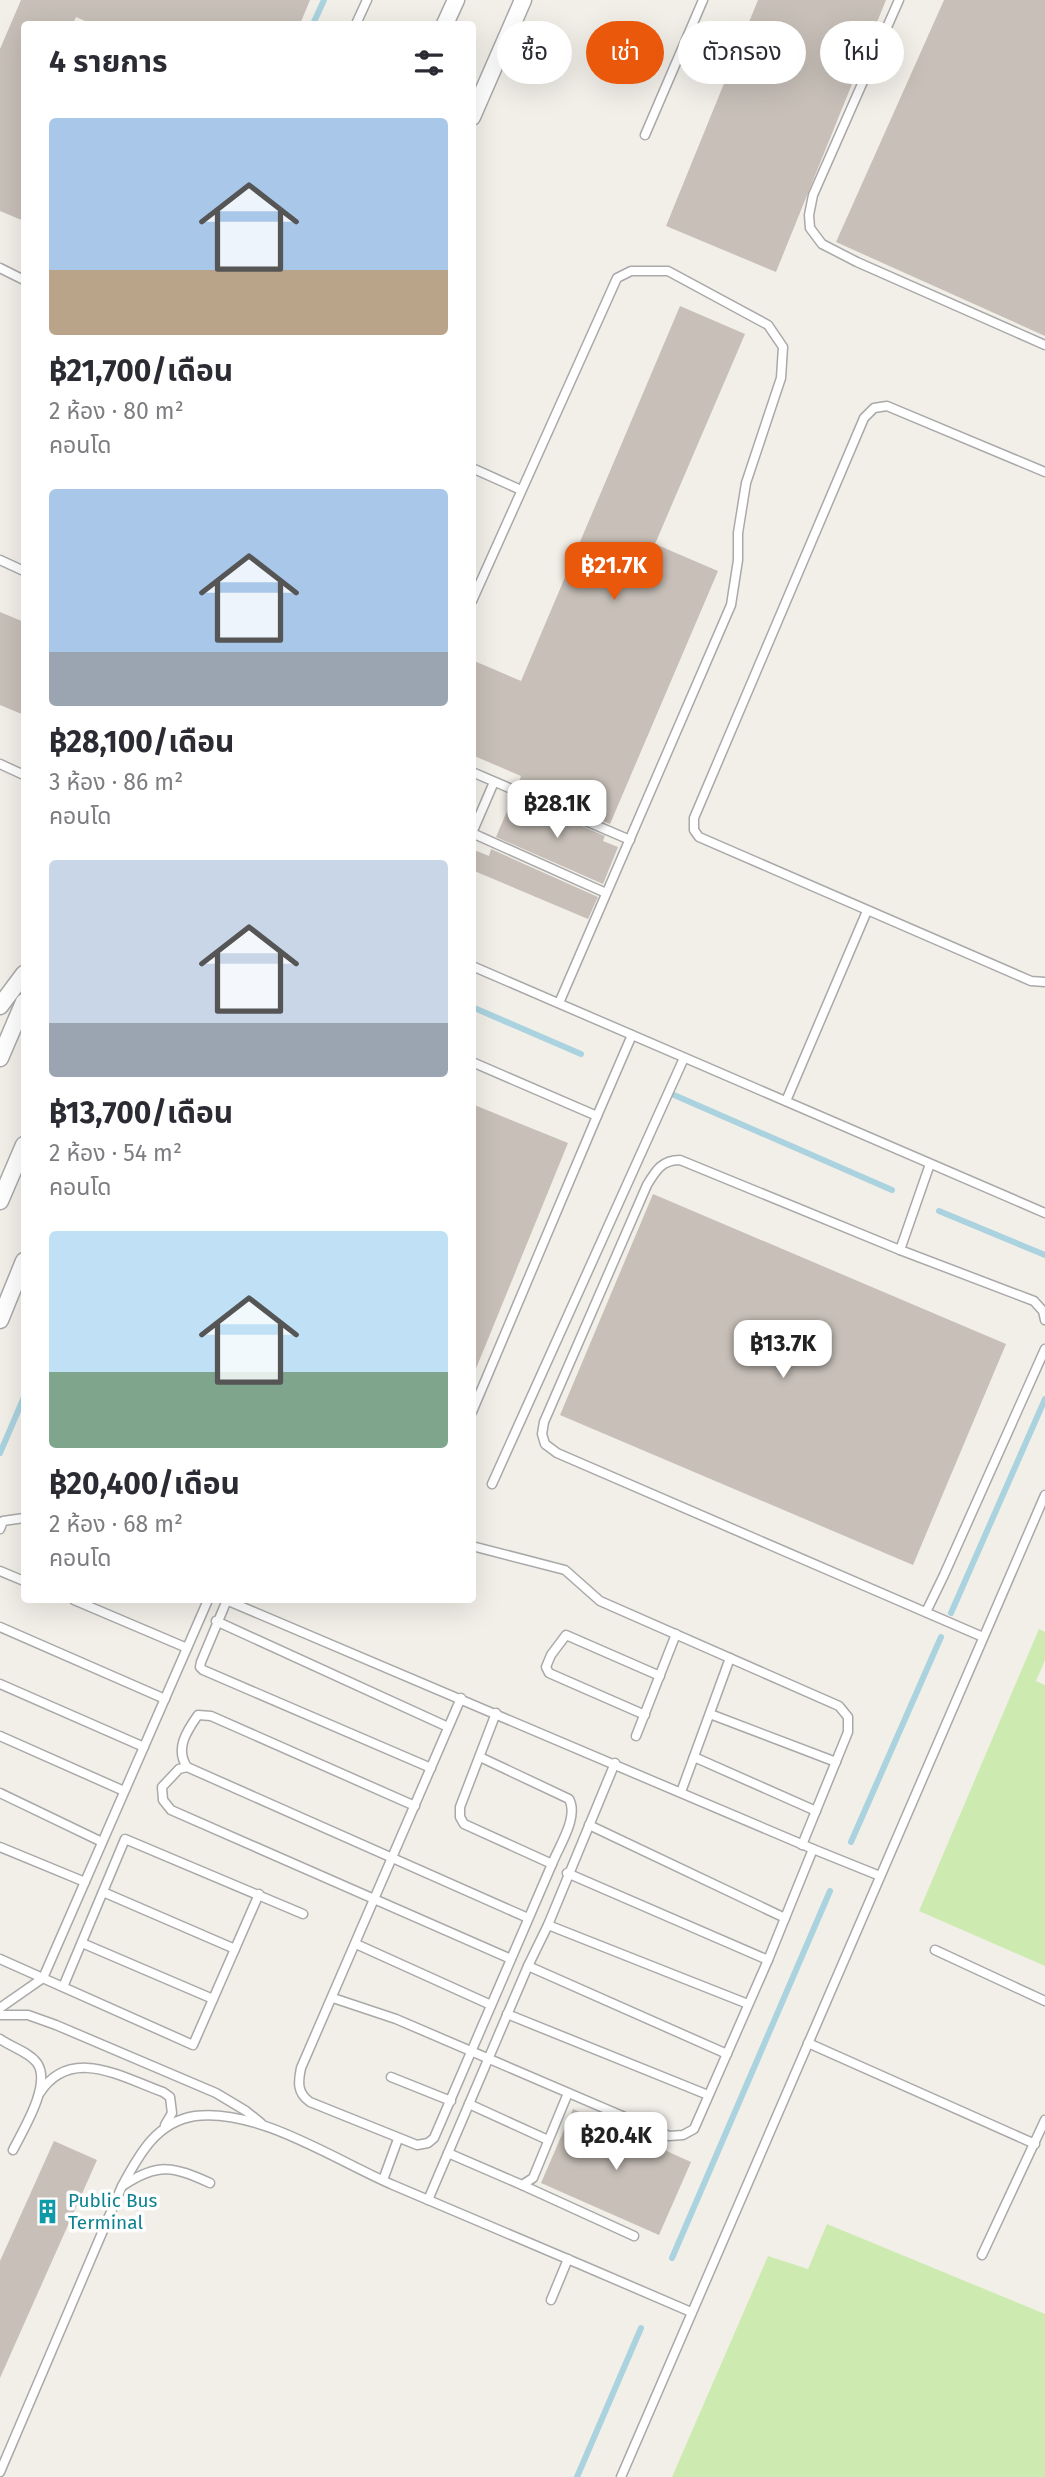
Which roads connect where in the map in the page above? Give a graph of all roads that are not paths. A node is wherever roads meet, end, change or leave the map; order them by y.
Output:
1 (367, 0) edge
2 (456, 0) edge
3 (523, 0) edge
4 (703, 0) edge
5 (899, 0) edge
6 (357, 21) edge
7 (446, 21) edge
8 (476, 108) edge
9 (645, 135) dead end
10 (0, 268) edge
11 (0, 275) edge
12 (12, 275) junction
13 (21, 279) edge
14 (1045, 345) edge
15 (476, 470) edge
16 (1045, 472) edge
17 (521, 490) junction
18 (0, 560) edge
19 (21, 570) edge
20 (476, 592) edge
21 (0, 764) edge
22 (21, 774) edge
23 (476, 774) edge
24 (494, 782) junction
25 (476, 824) edge
26 (476, 835) edge
27 (630, 840) junction
28 (606, 893) junction
29 (867, 911) junction
30 (476, 968) edge
31 (21, 978) edge
32 (1045, 982) edge
33 (559, 1003) junction
34 (0, 1006) edge
35 (21, 1009) edge
36 (632, 1035) junction
37 (0, 1058) edge
38 (684, 1058) junction
39 (476, 1064) edge
40 (786, 1101) junction
41 (597, 1116) junction
42 (21, 1152) edge
43 (930, 1164) junction
44 (0, 1202) edge
45 (1045, 1213) edge
46 (900, 1250) junction
47 (21, 1268) edge
48 (0, 1320) edge
49 (1045, 1320) edge
50 (1045, 1349) edge
51 (476, 1403) edge
52 (492, 1484) dead end
53 (1045, 1495) edge
54 (21, 1518) edge
55 (0, 1529) edge
56 (476, 1547) edge
57 (0, 1571) edge
58 (21, 1580) edge
59 (81, 1603) edge
60 (207, 1603) edge
61 (225, 1603) edge
62 (234, 1603) edge
63 (926, 1612) junction
64 (216, 1621) junction
65 (0, 1627) edge
66 (676, 1634) junction
67 (983, 1637) junction
68 (187, 1648) junction
69 (730, 1658) junction
70 (660, 1676) junction
71 (0, 1684) edge
72 (461, 1698) junction
73 (165, 1699) junction
74 (496, 1713) junction
75 (710, 1714) junction
76 (645, 1715) junction
77 (448, 1727) junction
78 (0, 1736) edge
79 (636, 1736) dead end
80 (144, 1747) junction
81 (694, 1757) junction
82 (480, 1758) junction
83 (836, 1762) junction
84 (615, 1763) junction
85 (187, 1767) junction
86 (431, 1768) junction
87 (124, 1791) junction
88 (681, 1792) junction
89 (0, 1793) edge
90 (415, 1806) junction
91 (816, 1811) junction
92 (589, 1825) junction
93 (102, 1842) junction
94 (802, 1845) junction
95 (0, 1847) edge
96 (813, 1850) junction
97 (393, 1857) junction
98 (552, 1864) junction
99 (568, 1873) junction
100 (880, 1876) junction
101 (85, 1882) junction
102 (103, 1892) junction
103 (259, 1894) junction
104 (376, 1898) junction
105 (303, 1914) dead end
106 (528, 1918) junction
107 (785, 1918) junction
108 (548, 1925) junction
109 (82, 1943) junction
110 (356, 1944) junction
111 (235, 1949) junction
112 (935, 1950) dead end
113 (0, 1959) edge
114 (511, 1959) junction
115 (768, 1960) junction
116 (528, 1966) junction
117 (43, 1978) junction
118 (63, 1987) junction
119 (333, 1998) junction
120 (213, 1999) junction
121 (1045, 2001) edge
122 (748, 2004) junction
123 (491, 2005) junction
124 (0, 2008) edge
125 (508, 2014) junction
126 (0, 2015) edge
127 (0, 2039) edge
128 (808, 2043) junction
129 (471, 2052) junction
130 (727, 2054) junction
131 (488, 2059) junction
132 (391, 2077) dead end
133 (568, 2093) junction
134 (39, 2094) junction
135 (708, 2095) junction
136 (451, 2101) junction
137 (469, 2104) junction
138 (1045, 2120) edge
139 (264, 2125) junction
140 (162, 2130) junction
141 (398, 2139) junction
142 (548, 2140) junction
143 (1035, 2144) junction
144 (13, 2150) dead end
145 (448, 2153) junction
146 (383, 2180) junction
147 (210, 2183) dead end
148 (522, 2185) junction
149 (122, 2186) junction
150 (428, 2200) junction
151 (634, 2236) dead end
152 (982, 2255) dead end
153 (568, 2259) junction
154 (551, 2300) dead end
155 (691, 2312) junction
156 (0, 2472) edge
157 (621, 2477) edge

1 - 6 lane
2 - 7 street
3 - 8 street
4 - 9 lane
5 - 14 lane
10 - 12 lane
11 - 12 lane
12 - 13 lane
15 - 17 lane
16 - 29 lane
17 - 20 lane
17 - 27 lane
18 - 19 lane
21 - 22 lane
23 - 24 lane
24 - 25 lane
24 - 27 lane
26 - 28 lane
27 - 28 lane
28 - 33 lane
29 - 32 lane
29 - 40 lane
30 - 33 lane
31 - 34 street
33 - 36 lane
35 - 37 street
36 - 38 lane
36 - 41 lane
38 - 40 lane
38 - 52 lane
39 - 41 lane
40 - 43 lane
41 - 51 lane
42 - 44 street
43 - 45 lane
43 - 46 lane
46 - 49 lane
46 - 63 lane
47 - 48 street
50 - 63 lane
53 - 67 lane
54 - 55 lane
56 - 66 lane
57 - 58 lane
59 - 68 lane
60 - 68 lane
61 - 64 lane
62 - 72 lane
63 - 67 lane
64 - 77 lane
64 - 86 lane
65 - 73 lane
66 - 69 lane
66 - 70 lane
67 - 100 lane
68 - 73 lane
69 - 75 lane
69 - 83 lane
70 - 76 lane
70 - 76 lane
71 - 80 lane
72 - 74 lane
72 - 77 lane
73 - 80 lane
74 - 82 lane
74 - 84 lane
75 - 81 lane
75 - 83 lane
76 - 79 lane
77 - 86 lane
78 - 87 lane
80 - 87 lane
81 - 88 lane
81 - 91 lane
82 - 98 lane
82 - 98 lane
83 - 91 lane
84 - 88 lane
84 - 92 lane
85 - 90 lane
85 - 97 lane
85 - 104 lane
86 - 90 lane
87 - 93 lane
88 - 94 lane
89 - 93 lane
90 - 97 lane
91 - 94 lane
92 - 99 lane
92 - 107 lane
93 - 101 lane
94 - 96 lane
95 - 101 lane
96 - 100 lane
96 - 107 lane
97 - 104 lane
97 - 106 lane
98 - 106 lane
99 - 108 lane
99 - 115 lane
100 - 128 lane
101 - 117 lane
102 - 103 lane
102 - 109 lane
102 - 111 lane
103 - 105 lane
103 - 111 lane
104 - 110 lane
104 - 114 lane
106 - 114 lane
107 - 115 lane
108 - 116 lane
108 - 122 lane
109 - 118 lane
109 - 120 lane
110 - 119 lane
110 - 123 lane
111 - 120 lane
112 - 121 lane
113 - 117 lane
114 - 123 lane
115 - 122 lane
116 - 125 lane
116 - 130 lane
117 - 118 lane
117 - 124 lane
118 - 120 lane
119 - 129 lane
119 - 141 lane
122 - 130 lane
123 - 129 lane
125 - 131 lane
125 - 135 lane
126 - 139 lane
127 - 134 lane
128 - 143 lane
128 - 155 lane
129 - 131 lane
129 - 136 lane
130 - 135 lane
131 - 133 lane
131 - 137 lane
132 - 136 lane
133 - 135 lane
133 - 142 lane
134 - 140 lane
134 - 144 lane
136 - 141 lane
137 - 142 lane
137 - 145 lane
138 - 143 lane
139 - 140 lane
139 - 146 lane
140 - 149 lane
141 - 146 lane
142 - 148 lane
143 - 152 lane
145 - 148 lane
145 - 150 lane
146 - 150 lane
147 - 149 lane
148 - 151 lane
149 - 156 lane
150 - 153 lane
153 - 154 lane
153 - 155 lane
155 - 157 lane

